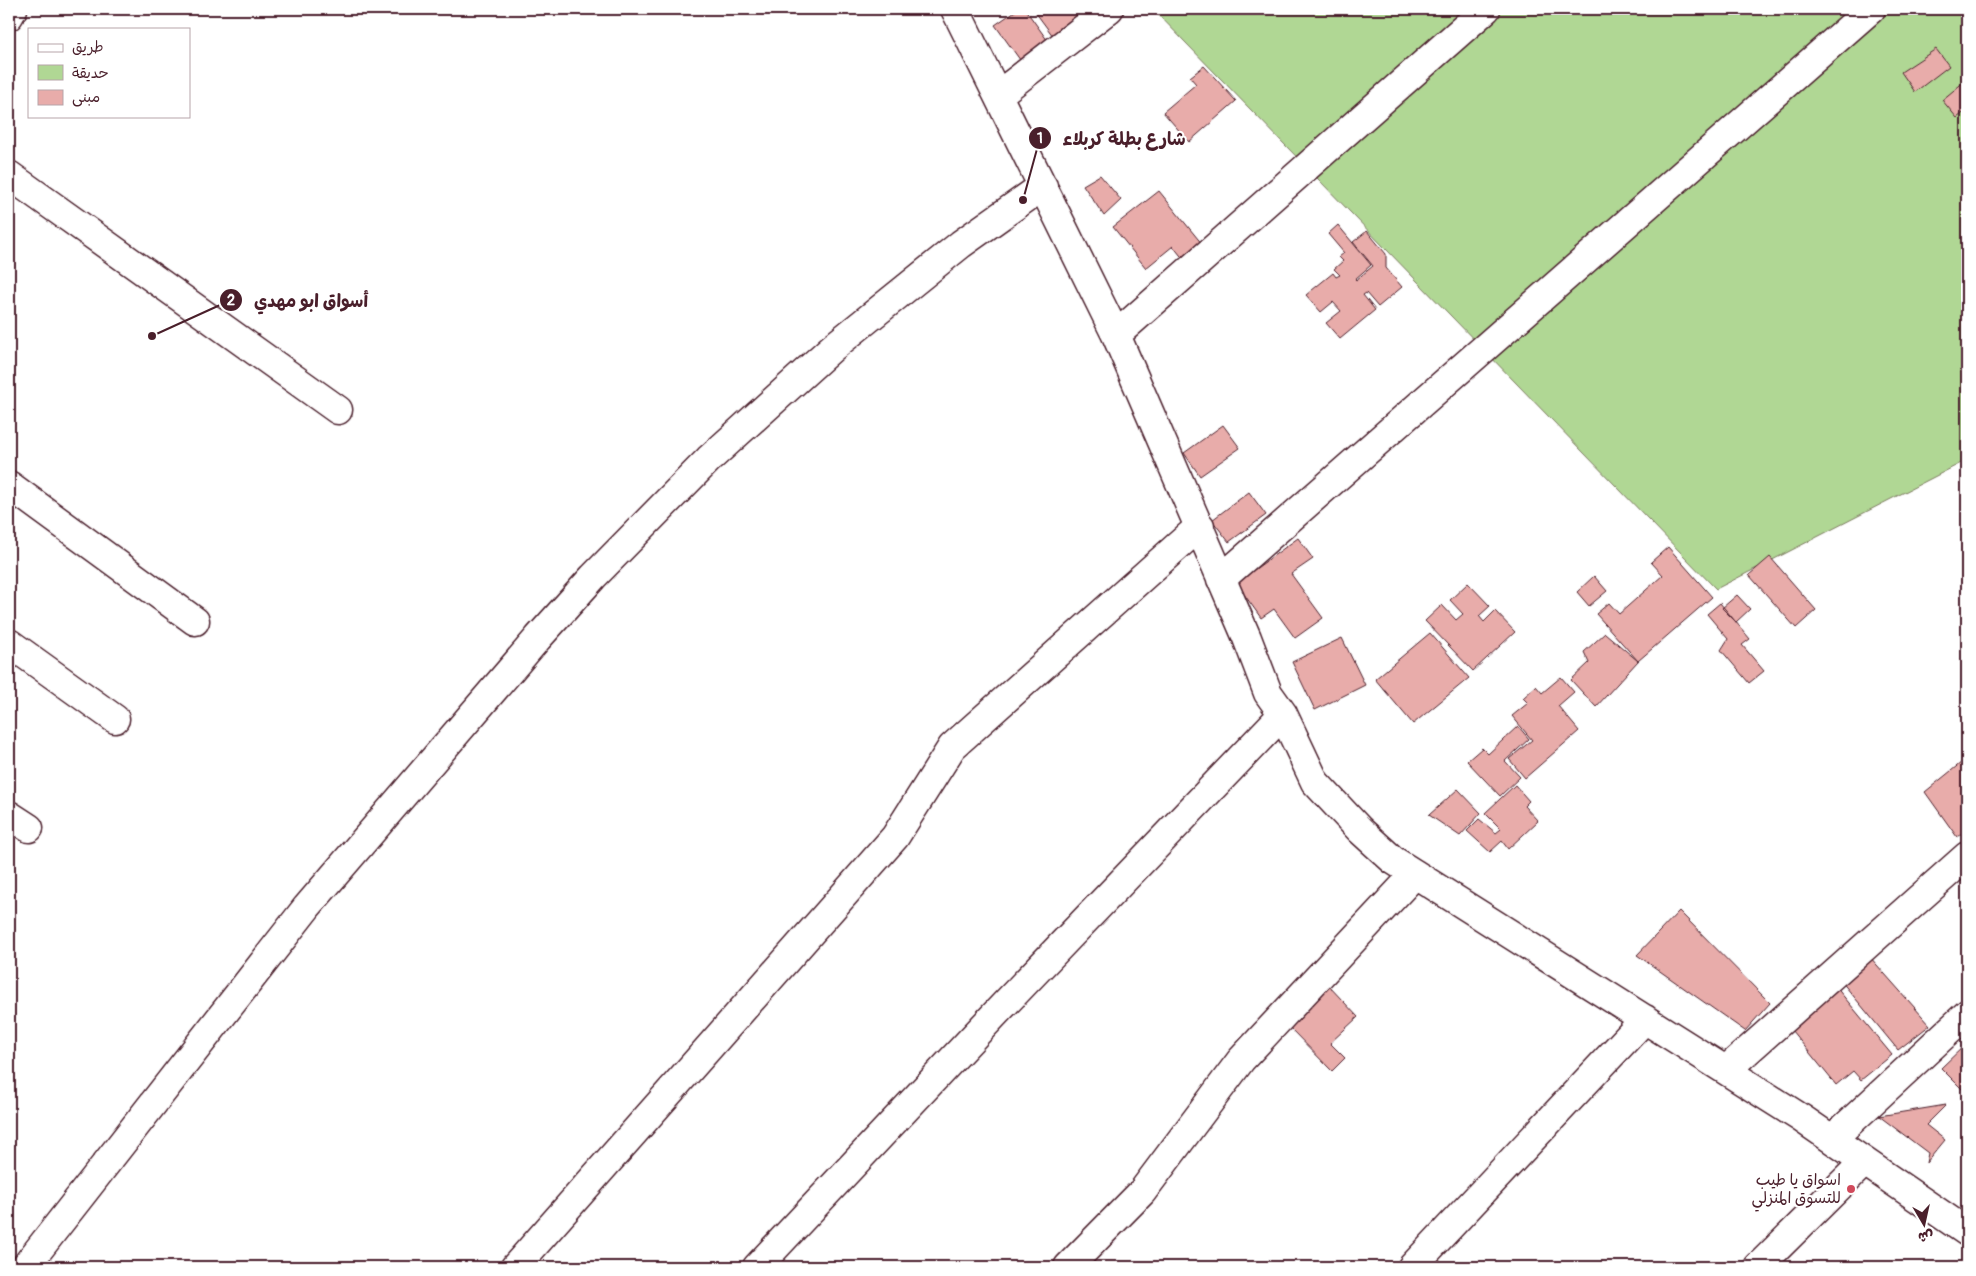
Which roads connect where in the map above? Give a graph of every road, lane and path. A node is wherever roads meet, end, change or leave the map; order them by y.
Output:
1 (13, 9) edge
2 (955, 9) edge
3 (1109, 9) edge
4 (1486, 9) edge
5 (1871, 9) edge
6 (9, 16) edge
7 (998, 95) junction
8 (9, 175) edge
9 (1043, 186) junction
10 (1116, 335) junction
11 (338, 410) dead end
12 (9, 485) edge
13 (1200, 526) junction
14 (1221, 579) junction
15 (195, 620) dead end
16 (9, 643) edge
17 (1283, 714) junction
18 (115, 718) dead end
19 (1967, 856) edge
20 (1415, 874) junction
21 (1967, 1014) edge
22 (1645, 1019) junction
23 (1726, 1070) junction
24 (1832, 1139) junction
25 (1864, 1162) junction
26 (1967, 1232) edge
27 (25, 1267) edge
28 (515, 1267) edge
29 (757, 1267) edge
30 (1068, 1267) edge
31 (1412, 1267) edge
32 (1758, 1267) edge

1 - 6 street
2 - 7 street
3 - 7 street
4 - 10 street
5 - 14 street
7 - 9 street
8 - 11 street
9 - 10 street
9 - 27 street
10 - 13 street
12 - 15 street
13 - 14 street
13 - 28 street
14 - 17 street
16 - 18 street
17 - 20 street
17 - 29 street
19 - 23 street
20 - 22 street
20 - 30 street
21 - 24 street
22 - 23 street
22 - 31 street
23 - 24 street
24 - 25 street
25 - 26 street
25 - 32 street

